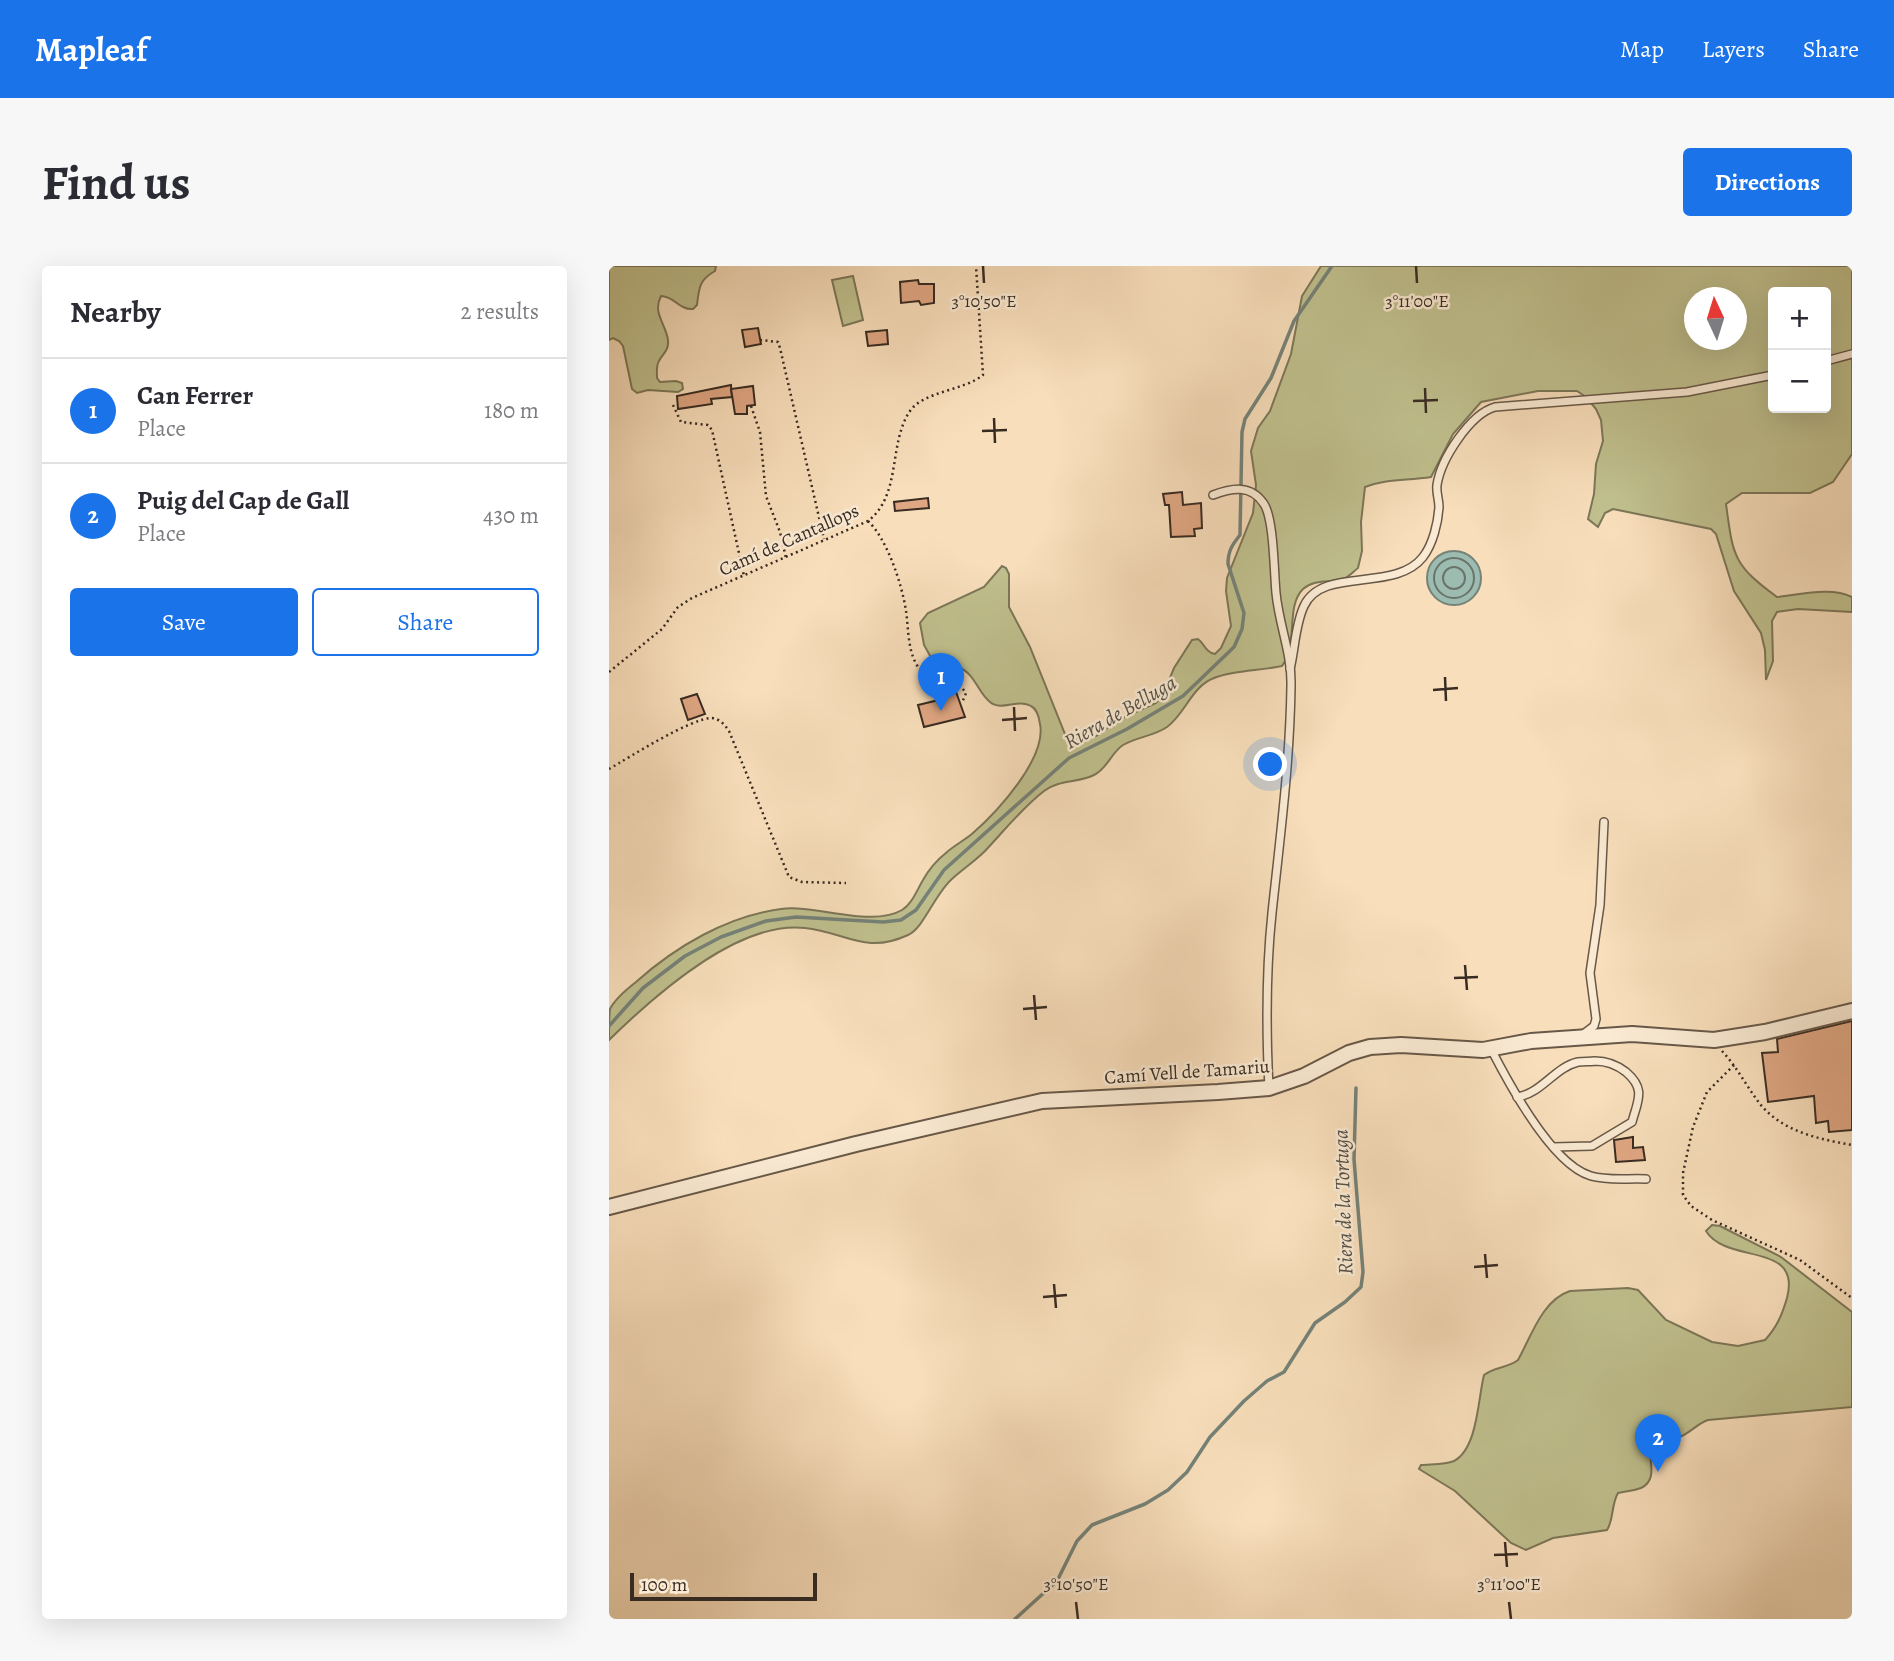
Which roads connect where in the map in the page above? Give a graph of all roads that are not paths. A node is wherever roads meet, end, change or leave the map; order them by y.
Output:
1 (1852, 354) edge
2 (1831, 360) edge
3 (1768, 375) edge
4 (1213, 495) dead end
5 (1290, 669) junction
6 (1604, 822) dead end
7 (1852, 1011) edge
8 (1575, 1038) junction
9 (1491, 1049) junction
10 (1269, 1088) junction
11 (1517, 1097) junction
12 (1554, 1147) junction
13 (1646, 1179) dead end
14 (609, 1207) edge

1 - 2 lane
3 - 5 lane
4 - 5 lane
5 - 10 lane
6 - 8 lane
7 - 8 street, Camí Vell de Tamariu
8 - 9 street, Camí Vell de Tamariu
9 - 10 street, Camí Vell de Tamariu
9 - 11 lane
10 - 14 street, Camí Vell de Tamariu
11 - 12 lane
11 - 12 lane
12 - 13 lane

